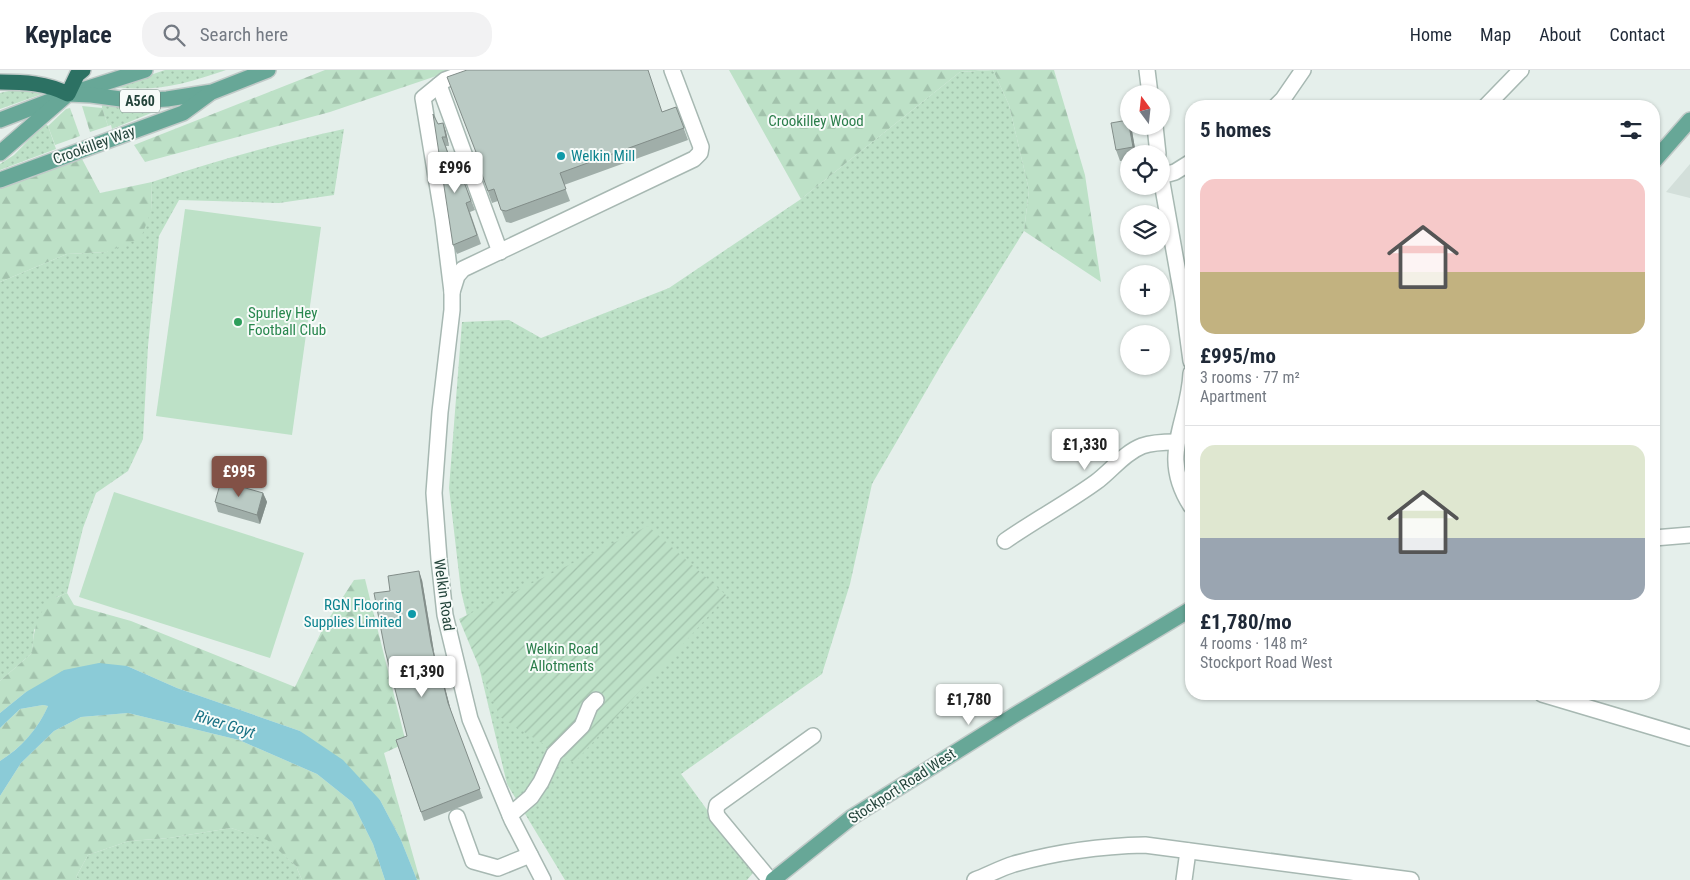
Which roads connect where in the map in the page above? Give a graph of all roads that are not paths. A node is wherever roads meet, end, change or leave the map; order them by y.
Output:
1 (83, 70) edge
2 (145, 70) edge
3 (268, 70) edge
4 (472, 70) edge
5 (672, 70) edge
6 (1147, 70) edge
7 (1303, 70) edge
8 (1521, 70) edge
9 (0, 82) edge
10 (439, 85) junction
11 (1149, 85) edge
12 (212, 92) junction
13 (68, 94) junction
14 (1282, 100) edge
15 (1492, 100) edge
16 (0, 120) edge
17 (1690, 120) edge
18 (0, 153) edge
19 (1660, 154) edge
20 (1185, 166) edge
21 (1170, 173) edge
22 (0, 180) edge
23 (1164, 195) edge
24 (500, 252) junction
25 (452, 292) junction
26 (1185, 316) edge
27 (1185, 408) edge
28 (1176, 442) junction
29 (1185, 495) edge
30 (1690, 535) edge
31 (1660, 538) edge
32 (1005, 541) dead end
33 (1185, 613) edge
34 (596, 700) dead end
35 (1562, 700) edge
36 (812, 736) dead end
37 (1690, 738) edge
38 (510, 815) junction
39 (457, 817) dead end
40 (1188, 851) junction
41 (530, 855) junction
42 (543, 880) edge
43 (771, 880) edge
44 (975, 880) edge
45 (1184, 880) edge
46 (1411, 880) edge

1 - 13 highway
2 - 13 main road, Crookilley Way / A560
3 - 12 main road, Crookilley Way / A560
4 - 10 street
5 - 24 street
6 - 11 street
7 - 14 street
8 - 15 street
9 - 13 highway
10 - 24 street
10 - 25 street, Welkin Road
12 - 13 main road, Crookilley Way / A560
12 - 22 main road, Crookilley Way / A560
13 - 16 main road, Crookilley Way / A560
13 - 18 main road, Crookilley Way / A560
17 - 19 main road
20 - 21 street
23 - 26 street
24 - 25 street, Welkin Road
25 - 38 street, Welkin Road
27 - 28 street
28 - 29 street
28 - 32 street
30 - 31 street
33 - 43 main road, Stockport Road West
34 - 38 street
35 - 37 street
36 - 43 street
38 - 41 street, Welkin Road
39 - 41 street
40 - 44 street
40 - 45 street
40 - 46 street
41 - 42 street, Welkin Road

